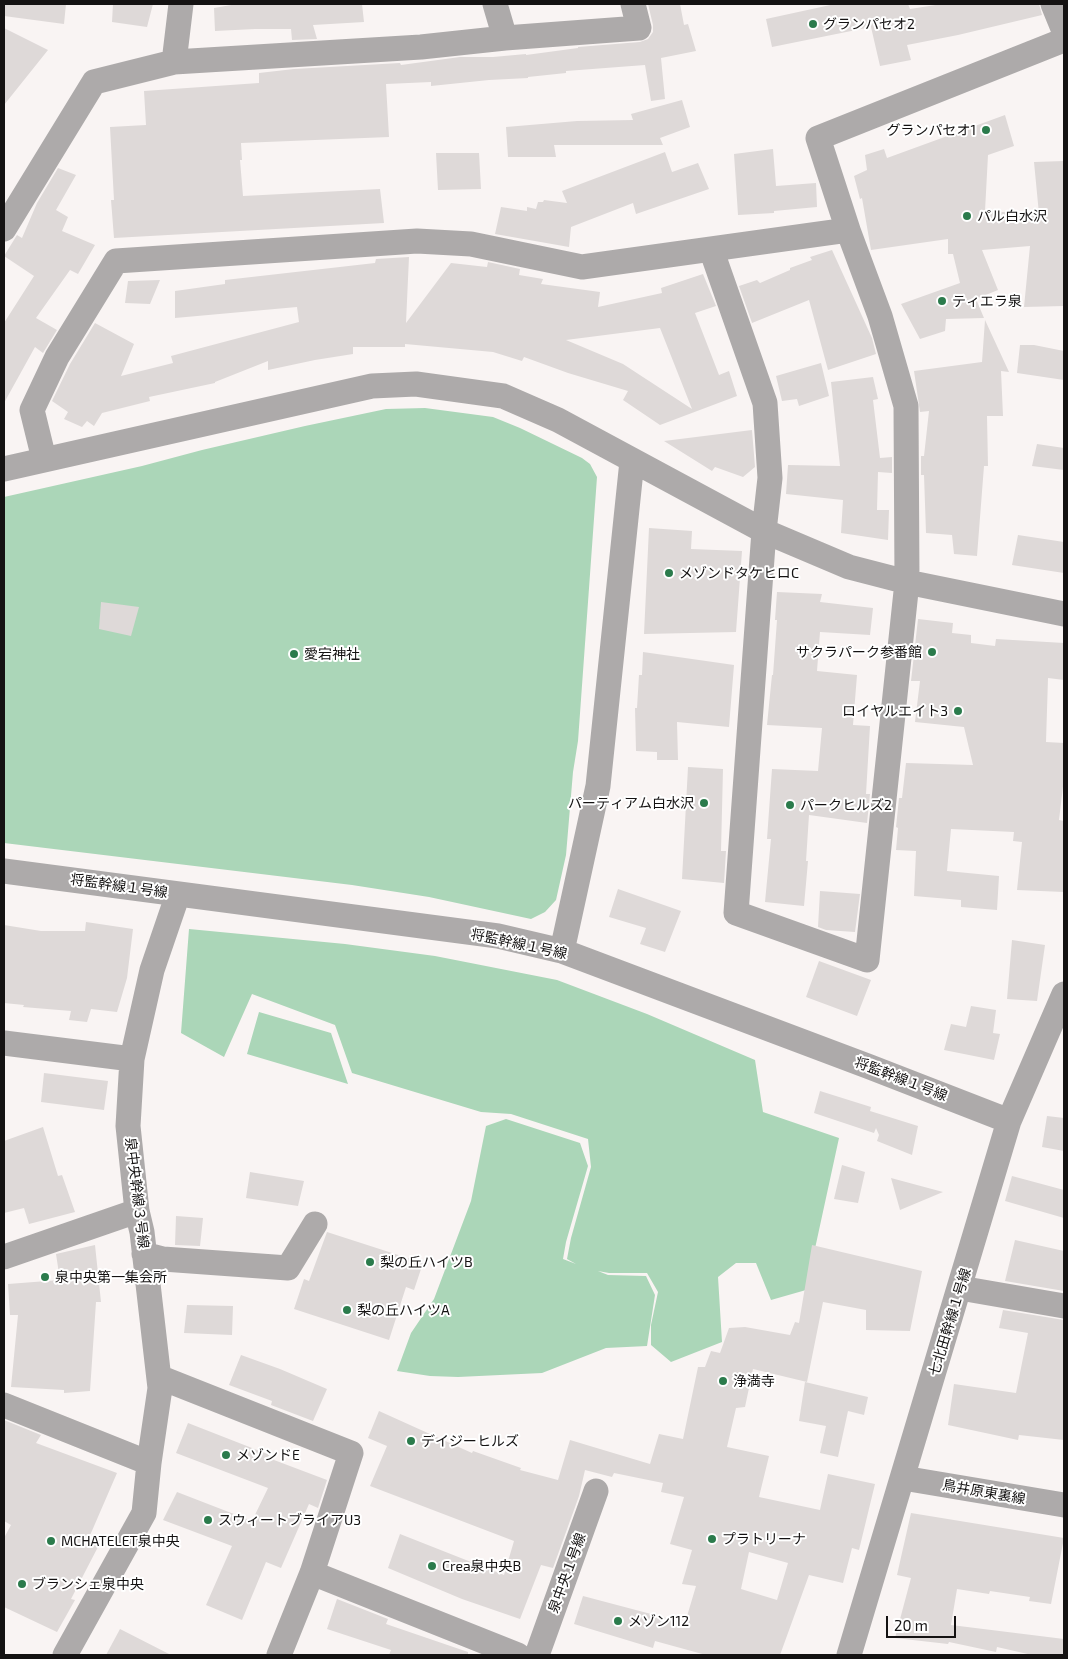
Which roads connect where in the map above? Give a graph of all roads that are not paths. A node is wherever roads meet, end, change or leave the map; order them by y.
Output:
1 (181, 4) edge
2 (495, 4) edge
3 (633, 4) edge
4 (1053, 4) edge
5 (1064, 31) edge
6 (505, 38) junction
7 (1064, 40) edge
8 (174, 62) junction
9 (4, 229) edge
10 (848, 230) junction
11 (711, 249) junction
12 (44, 459) junction
13 (632, 461) junction
14 (4, 469) edge
15 (764, 531) junction
16 (907, 582) junction
17 (1064, 614) edge
18 (4, 871) edge
19 (178, 894) junction
20 (562, 951) junction
21 (1064, 994) edge
22 (4, 1043) edge
23 (132, 1059) junction
24 (1009, 1121) junction
25 (137, 1211) junction
26 (315, 1224) dead end
27 (144, 1254) junction
28 (4, 1257) edge
29 (960, 1288) junction
30 (1064, 1306) edge
31 (159, 1377) junction
32 (4, 1404) edge
33 (149, 1463) junction
34 (903, 1478) junction
35 (596, 1491) dead end
36 (1064, 1505) edge
37 (312, 1572) junction
38 (65, 1655) edge
39 (279, 1655) edge
40 (518, 1655) edge
41 (537, 1655) edge
42 (849, 1655) edge

1 - 8 street
2 - 6 street
3 - 6 street
4 - 5 street
6 - 8 street
7 - 10 street
8 - 9 street
10 - 11 street
10 - 16 street
11 - 12 street
11 - 15 street
12 - 13 street
12 - 14 street
13 - 15 street
13 - 20 street
15 - 16 street
15 - 16 street
16 - 17 street
18 - 19 street, 将監幹線１号線
19 - 20 street, 将監幹線１号線
19 - 23 street, 泉中央幹線３号線
20 - 24 street, 将監幹線１号線
21 - 24 street, 七北田幹線１号線
22 - 23 street
23 - 25 street, 泉中央幹線３号線
24 - 29 street, 七北田幹線１号線
25 - 27 street, 泉中央幹線３号線
25 - 28 street
26 - 27 street
27 - 31 street, 泉中央幹線３号線
29 - 30 street
29 - 34 street, 七北田幹線１号線
31 - 33 street, 泉中央幹線３号線
31 - 37 street
32 - 33 street
33 - 38 street, 泉中央幹線３号線
34 - 36 street, 鳥井原東裏線
34 - 42 street, 七北田幹線１号線
35 - 41 street, 泉中央１号線
37 - 39 street
37 - 40 street

